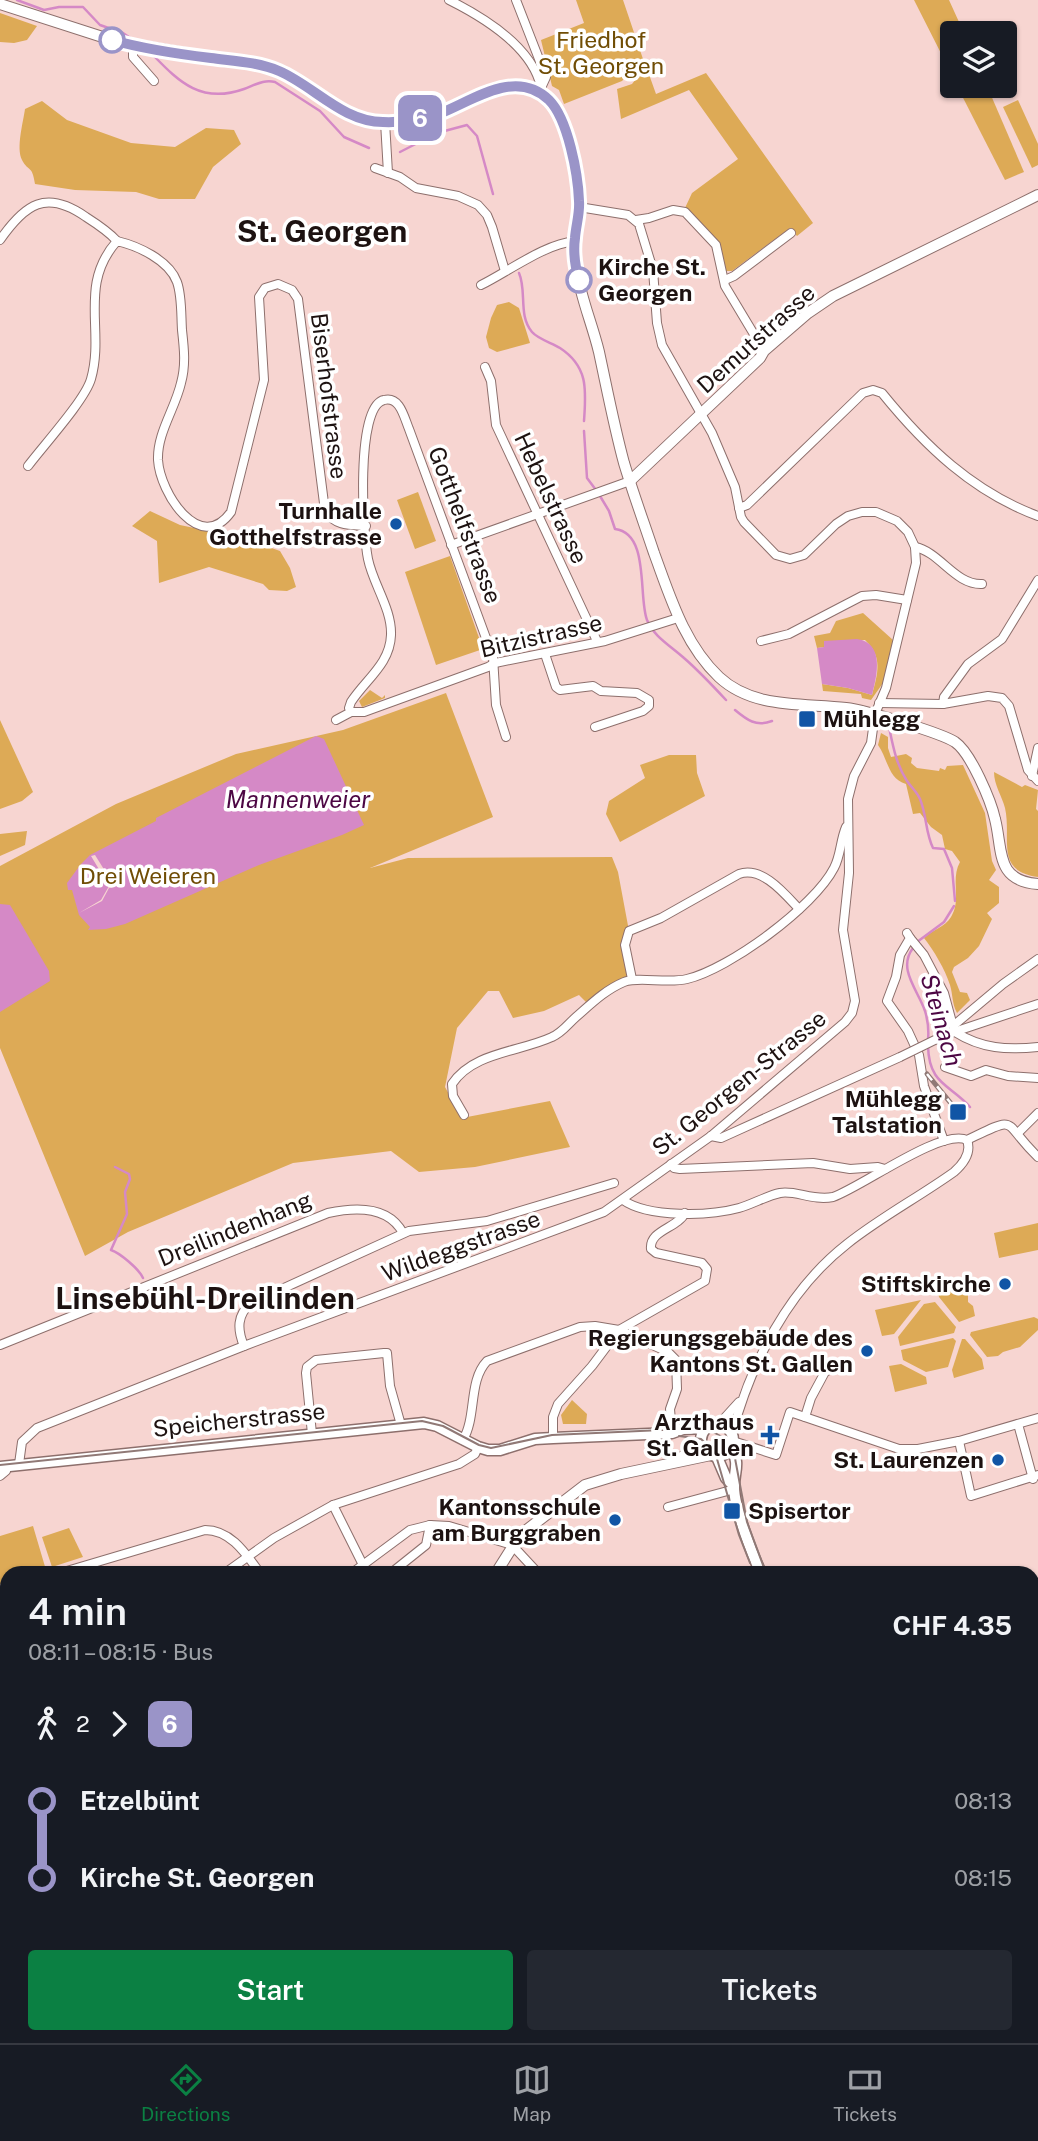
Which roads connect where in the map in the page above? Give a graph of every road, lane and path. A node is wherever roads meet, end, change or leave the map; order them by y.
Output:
1 (449, 0) edge
2 (516, 0) edge
3 (2, 3) edge
4 (134, 45) junction
5 (154, 81) dead end
6 (540, 90) junction
7 (385, 122) junction
8 (374, 168) dead end
9 (388, 173) junction
10 (1038, 195) edge
11 (579, 207) junction
12 (636, 220) junction
13 (791, 233) dead end
14 (1, 237) edge
15 (117, 241) junction
16 (574, 242) junction
17 (505, 271) junction
18 (725, 279) junction
19 (481, 285) dead end
20 (764, 351) junction
21 (485, 368) dead end
22 (701, 414) junction
23 (28, 466) dead end
24 (630, 481) junction
25 (739, 508) junction
26 (538, 514) junction
27 (1038, 516) edge
28 (366, 526) junction
29 (451, 545) junction
30 (915, 547) junction
31 (1038, 580) edge
32 (982, 584) dead end
33 (907, 600) junction
34 (678, 618) junction
35 (597, 641) junction
36 (761, 641) dead end
37 (545, 654) junction
38 (495, 663) junction
39 (880, 703) junction
40 (943, 704) junction
41 (351, 712) junction
42 (875, 714) junction
43 (336, 720) dead end
44 (595, 727) dead end
45 (506, 737) dead end
46 (1038, 748) edge
47 (1035, 778) edge
48 (847, 826) junction
49 (1038, 884) edge
50 (799, 909) junction
51 (1038, 959) edge
52 (632, 979) junction
53 (1038, 1003) edge
54 (954, 1029) junction
55 (1038, 1047) edge
56 (945, 1067) dead end
57 (1038, 1077) edge
58 (1038, 1112) edge
59 (464, 1115) dead end
60 (1018, 1133) junction
61 (711, 1136) junction
62 (967, 1140) junction
63 (943, 1141) junction
64 (1038, 1157) edge
65 (671, 1164) junction
66 (885, 1169) junction
67 (614, 1183) dead end
68 (623, 1200) junction
69 (685, 1213) junction
70 (404, 1233) junction
71 (620, 1330) junction
72 (0, 1345) edge
73 (244, 1346) junction
74 (841, 1364) dead end
75 (741, 1400) junction
76 (805, 1417) junction
77 (1038, 1418) edge
78 (719, 1424) junction
79 (1018, 1424) junction
80 (401, 1425) junction
81 (672, 1433) junction
82 (312, 1434) junction
83 (703, 1437) junction
84 (553, 1438) junction
85 (463, 1440) junction
86 (732, 1441) junction
87 (959, 1441) junction
88 (478, 1447) junction
89 (714, 1456) junction
90 (673, 1462) junction
91 (19, 1464) junction
92 (3, 1466) edge
93 (0, 1476) edge
94 (1035, 1477) edge
95 (735, 1488) junction
96 (333, 1505) junction
97 (668, 1507) dead end
98 (430, 1525) junction
99 (512, 1545) junction
100 (249, 1558) junction
101 (84, 1566) edge
102 (236, 1566) edge
103 (255, 1566) edge
104 (363, 1566) edge
105 (370, 1566) edge
106 (400, 1566) edge
107 (500, 1566) edge
108 (532, 1566) edge
109 (758, 1566) edge

1 - 6 street
2 - 6 street
3 - 4 street
4 - 5 street
4 - 7 street
6 - 7 street
6 - 11 street
7 - 9 street
8 - 9 street
9 - 17 street
10 - 20 street, Demutstrasse
11 - 12 street
11 - 16 street
12 - 18 street
12 - 22 street
13 - 18 street
14 - 15 street
15 - 23 street
15 - 28 street, Biserhofstrasse
16 - 17 street
16 - 24 street
17 - 19 street
18 - 20 street
20 - 22 street, Demutstrasse
21 - 26 street, Hebelstrasse
22 - 24 street, Demutstrasse
22 - 25 street
24 - 26 street
24 - 34 street
25 - 27 street
25 - 30 street
26 - 29 street
26 - 35 street, Hebelstrasse
28 - 29 street, Gotthelfstrasse
28 - 41 street
29 - 38 street, Gotthelfstrasse
30 - 32 street
30 - 33 street, St. Georgen-Strasse
31 - 40 street
33 - 36 street
33 - 39 street, St. Georgen-Strasse
34 - 35 street, Bitzistrasse
34 - 42 street
35 - 37 street, Bitzistrasse
37 - 38 street, Bitzistrasse
37 - 44 street
38 - 41 street, Bitzistrasse
38 - 45 street, Gotthelfstrasse
39 - 40 street
39 - 42 street, St. Georgen-Strasse
40 - 47 street
41 - 43 street, Bitzistrasse
42 - 48 street, St. Georgen-Strasse
42 - 49 street
46 - 47 street
48 - 50 street
48 - 61 street, St. Georgen-Strasse
50 - 52 street
50 - 52 street
51 - 54 street
52 - 59 street
53 - 54 street
54 - 55 street
54 - 61 street, bridge
54 - 63 street
56 - 57 street
58 - 60 street
60 - 62 street
60 - 64 street
61 - 65 street, St. Georgen-Strasse
62 - 63 street
62 - 75 street
63 - 66 street
65 - 66 street
65 - 68 street, St. Georgen-Strasse
66 - 69 street
67 - 70 street
68 - 69 street
68 - 73 street, Wildeggstrasse
69 - 71 street
70 - 72 street, Dreilindenhang
70 - 73 street
71 - 81 street
71 - 84 street
71 - 85 street
73 - 91 street, Wildeggstrasse
74 - 76 street
75 - 78 street
75 - 86 street
76 - 86 street
76 - 87 street
77 - 79 street
78 - 83 main road
78 - 86 main road
79 - 87 street
79 - 94 street
80 - 82 main road, Speicherstrasse
80 - 82 street
80 - 85 main road, Speicherstrasse
81 - 83 main road
81 - 84 main road
82 - 91 main road, Speicherstrasse
83 - 89 main road
83 - 90 street
84 - 88 main road
85 - 88 main road, Speicherstrasse
86 - 89 main road
86 - 95 main road
87 - 94 street
88 - 96 street
89 - 90 street
89 - 95 main road
90 - 99 street
91 - 92 main road, Speicherstrasse
92 - 93 street
95 - 97 street
95 - 109 main road
96 - 100 street
96 - 104 street
98 - 99 street
98 - 105 street
98 - 106 street
99 - 107 street
99 - 108 street
100 - 101 street
100 - 102 street
100 - 103 street

